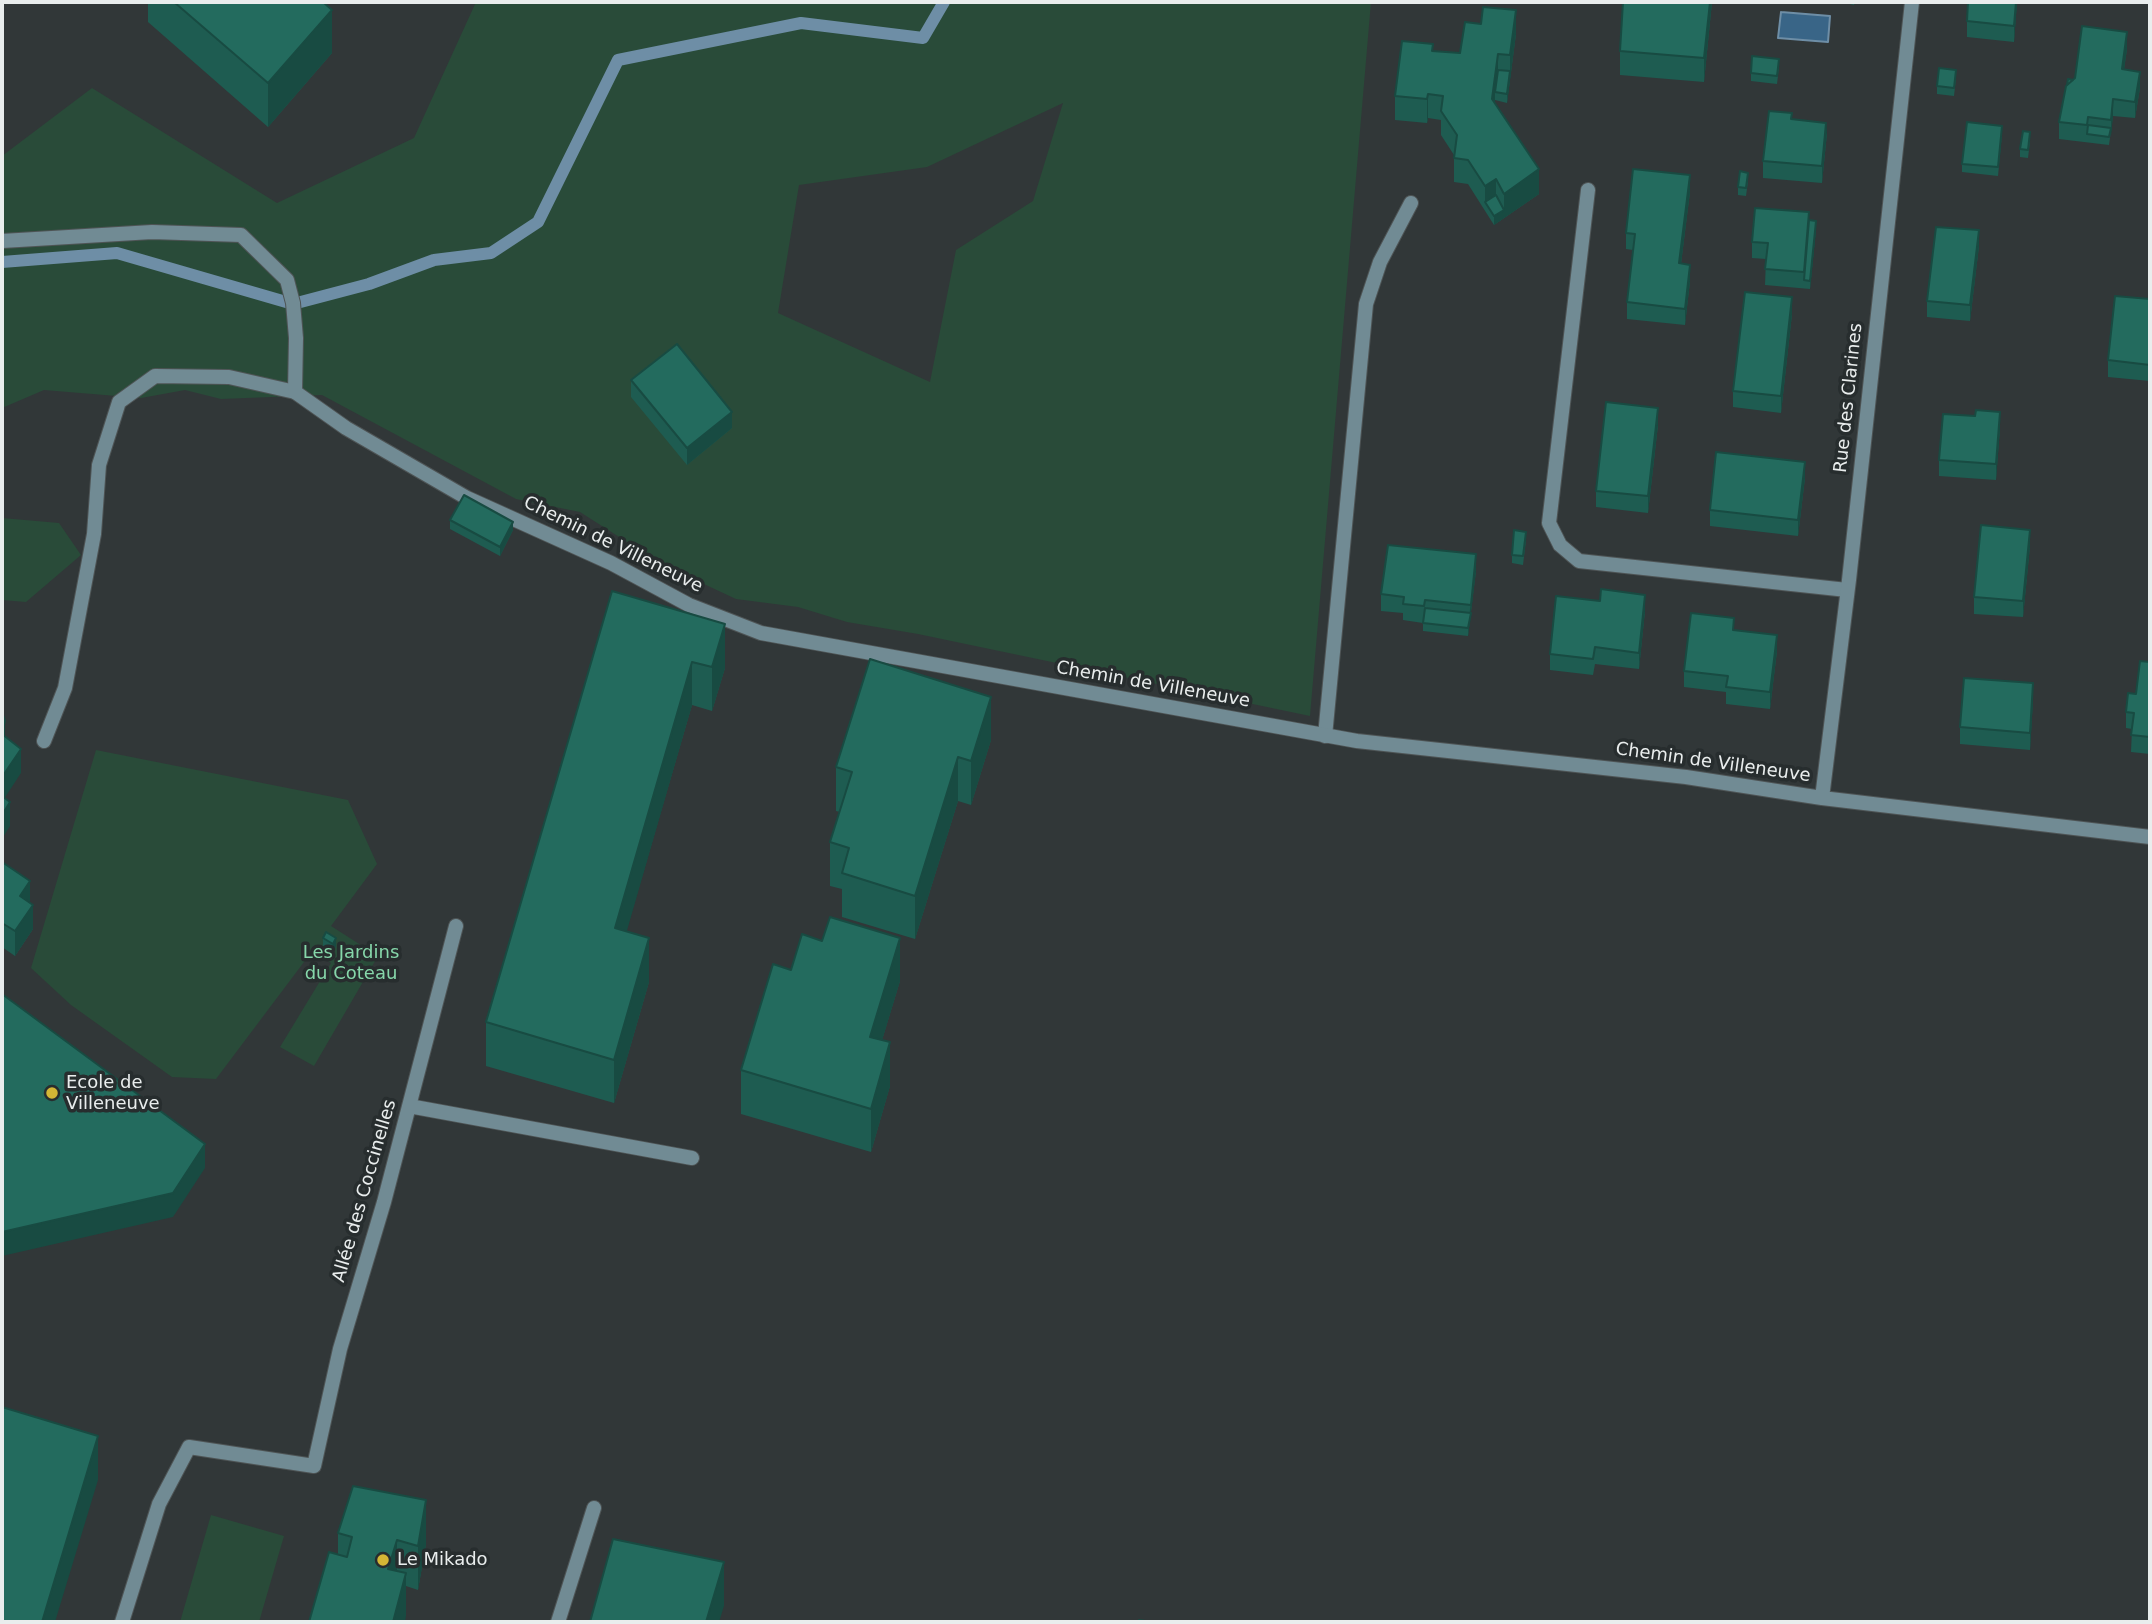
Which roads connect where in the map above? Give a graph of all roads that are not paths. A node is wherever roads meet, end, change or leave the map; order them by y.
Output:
1 (1912, 2) edge
2 (1588, 190) dead end
3 (1411, 203) dead end
4 (2, 241) edge
5 (295, 392) junction
6 (1847, 590) junction
7 (1325, 736) junction
8 (44, 741) dead end
9 (1822, 798) junction
10 (2150, 837) edge
11 (456, 926) dead end
12 (409, 1106) junction
13 (692, 1157) dead end
14 (594, 1508) dead end
15 (121, 1622) edge
16 (558, 1622) edge

1 - 6 street, Rue des Clarines
2 - 6 street
3 - 7 street
4 - 5 street
5 - 7 street, Chemin de Villeneuve
5 - 8 street
6 - 9 street, Rue des Clarines
7 - 9 street, Chemin de Villeneuve
9 - 10 street, Chemin de Villeneuve
11 - 12 street, Allée des Coccinelles
12 - 13 street
12 - 15 street, Allée des Coccinelles
14 - 16 street

